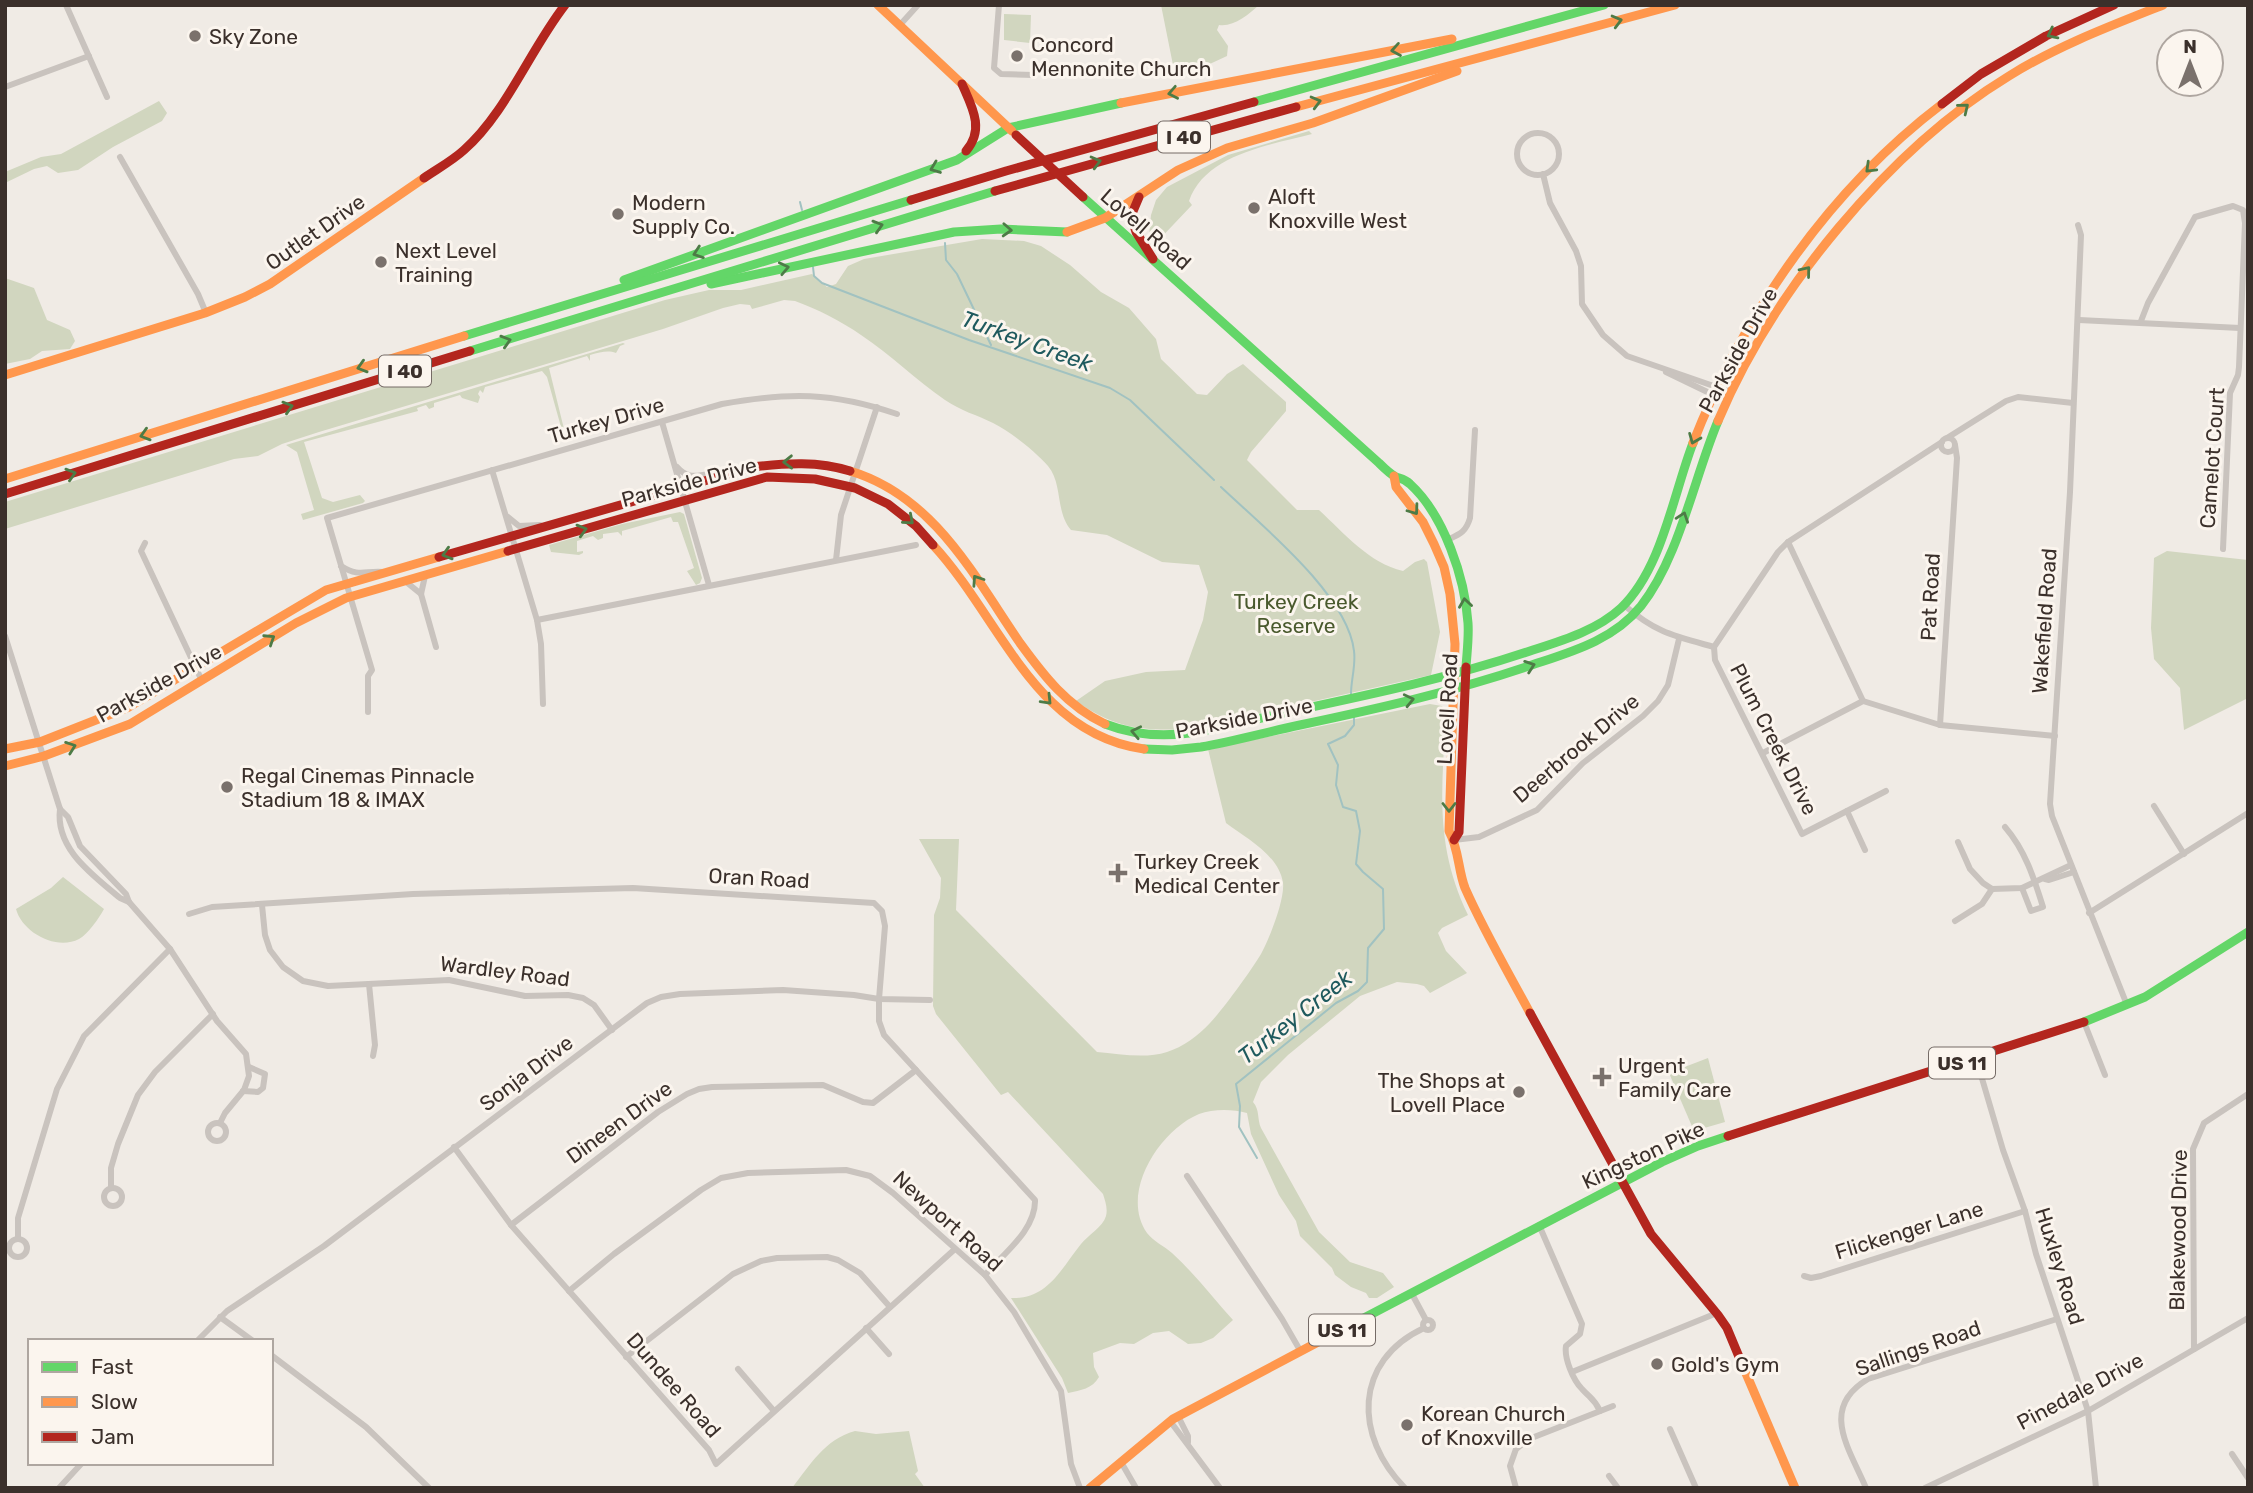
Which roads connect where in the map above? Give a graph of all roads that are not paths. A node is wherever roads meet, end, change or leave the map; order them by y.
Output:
1 (66, 5) edge
2 (565, 5) edge
3 (878, 5) edge
4 (918, 5) edge
5 (999, 5) edge
6 (1604, 5) edge
7 (1675, 5) edge
8 (2114, 5) edge
9 (2163, 5) edge
10 (1535, 23) junction
11 (899, 26) junction
12 (1558, 37) junction
13 (89, 56) junction
14 (1033, 75) dead end
15 (962, 84) junction
16 (5, 87) edge
17 (107, 97) dead end
18 (1008, 128) junction
19 (120, 157) dead end
20 (957, 160) junction
21 (1543, 174) junction
22 (1140, 194) junction
23 (1105, 218) junction
24 (2078, 225) dead end
25 (1153, 259) junction
26 (645, 298) junction
27 (579, 302) junction
28 (206, 313) junction
29 (2078, 320) junction
30 (2141, 321) junction
31 (2240, 328) junction
32 (5, 375) edge
33 (1715, 391) junction
34 (1729, 396) junction
35 (2073, 403) junction
36 (877, 407) junction
37 (897, 414) dead end
38 (662, 422) junction
39 (1475, 429) dead end
40 (1962, 430) junction
41 (1955, 444) junction
42 (1944, 445) junction
43 (673, 461) junction
44 (492, 470) junction
45 (856, 471) junction
46 (1955, 471) junction
47 (723, 474) junction
48 (1395, 476) junction
49 (5, 479) edge
50 (850, 485) junction
51 (681, 486) junction
52 (5, 494) edge
53 (686, 500) junction
54 (506, 516) junction
55 (549, 524) junction
56 (512, 535) junction
57 (1447, 540) junction
58 (1788, 542) junction
59 (145, 543) dead end
60 (1434, 544) junction
61 (916, 545) dead end
62 (516, 549) junction
63 (2223, 549) dead end
64 (836, 560) junction
65 (341, 565) junction
66 (386, 572) junction
67 (425, 576) junction
68 (405, 581) junction
69 (346, 583) junction
70 (709, 585) junction
71 (421, 594) junction
72 (350, 597) junction
73 (1624, 606) junction
74 (1634, 615) junction
75 (537, 620) junction
76 (5, 636) edge
77 (1569, 637) junction
78 (1679, 639) junction
79 (1714, 647) junction
80 (436, 648) dead end
81 (1579, 649) junction
82 (195, 669) junction
83 (1466, 671) junction
84 (1454, 674) junction
85 (202, 681) junction
86 (1465, 688) junction
87 (1453, 690) junction
88 (1863, 701) junction
89 (543, 704) dead end
90 (368, 712) dead end
91 (1940, 725) junction
92 (2054, 736) junction
93 (40, 742) junction
94 (5, 749) edge
95 (1763, 753) junction
96 (44, 757) junction
97 (5, 766) edge
98 (1885, 790) dead end
99 (2154, 806) dead end
100 (60, 809) junction
101 (1847, 811) junction
102 (2248, 813) edge
103 (2005, 827) dead end
104 (1454, 840) junction
105 (1958, 842) dead end
106 (1865, 850) dead end
107 (2184, 854) junction
108 (96, 863) junction
109 (2073, 869) junction
110 (88, 871) junction
111 (2035, 883) junction
112 (1992, 888) junction
113 (2022, 888) junction
114 (129, 902) junction
115 (262, 905) junction
116 (2089, 913) junction
117 (189, 914) dead end
118 (1955, 921) dead end
119 (2246, 937) edge
120 (170, 949) junction
121 (369, 984) junction
122 (879, 999) junction
123 (930, 1000) dead end
124 (2128, 1006) junction
125 (213, 1014) junction
126 (2084, 1022) junction
127 (612, 1030) junction
128 (373, 1056) dead end
129 (1976, 1058) junction
130 (249, 1067) junction
131 (916, 1070) junction
132 (2105, 1075) dead end
133 (243, 1091) junction
134 (2248, 1094) edge
135 (220, 1123) dead end
136 (454, 1147) junction
137 (1187, 1176) dead end
138 (1623, 1181) junction
139 (111, 1188) dead end
140 (2025, 1212) junction
141 (511, 1225) junction
142 (1539, 1225) junction
143 (18, 1238) dead end
144 (955, 1249) junction
145 (985, 1275) junction
146 (1804, 1276) dead end
147 (569, 1291) junction
148 (1412, 1294) junction
149 (890, 1307) junction
150 (1717, 1313) junction
151 (220, 1317) junction
152 (2248, 1318) edge
153 (2057, 1319) junction
154 (866, 1328) junction
155 (199, 1339) edge
156 (250, 1339) edge
157 (2194, 1349) junction
158 (1301, 1352) junction
159 (889, 1353) dead end
160 (273, 1357) edge
161 (626, 1357) junction
162 (738, 1369) dead end
163 (1572, 1372) junction
164 (1613, 1406) dead end
165 (774, 1411) junction
166 (1600, 1411) junction
167 (2088, 1411) junction
168 (1174, 1419) junction
169 (1670, 1429) dead end
170 (2232, 1454) dead end
171 (1121, 1462) junction
172 (80, 1465) edge
173 (1609, 1476) dead end
174 (2248, 1478) edge
175 (59, 1488) edge
176 (429, 1488) edge
177 (1080, 1488) edge
178 (1090, 1488) edge
179 (1136, 1488) edge
180 (1220, 1488) edge
181 (1405, 1488) edge
182 (1516, 1488) edge
183 (1618, 1488) edge
184 (1696, 1488) edge
185 (1795, 1488) edge
186 (1866, 1488) edge
187 (1925, 1488) edge
188 (2095, 1488) edge

1 - 13 street
2 - 28 main road, Outlet Drive
3 - 11 main road, Lovell Road
4 - 11 street
5 - 14 street
6 - 10 main road, I 40
12 -> 7 main road, I 40
8 -> 33 main road, Parkside Drive
34 -> 9 main road, Parkside Drive
10 -> 18 main road
10 - 27 main road, I 40
11 - 15 main road, Lovell Road
12 - 22 main road
26 -> 12 main road, I 40
13 - 16 street
13 - 17 street
15 - 18 main road, Lovell Road
15 - 20 main road
18 - 20 main road
18 - 23 main road, Lovell Road, bridge
19 - 28 street
20 -> 27 main road
21 - 21 street
21 - 33 street
22 - 23 main road
22 - 25 main road
23 - 25 main road, Lovell Road
26 -> 23 main road
24 - 29 street, Wakefield Road
25 - 48 main road, Lovell Road
52 -> 26 main road, I 40
27 -> 49 main road, I 40
28 - 32 main road, Outlet Drive
29 - 30 street
29 - 35 street, Wakefield Road
30 - 31 street
30 - 31 street, Camelot Court
31 - 63 street, Camelot Court
33 - 34 street
33 -> 73 main road, Parkside Drive
74 -> 34 main road, Parkside Drive
35 - 40 street, Plum Creek Drive
35 - 92 street, Wakefield Road
36 - 37 street, Turkey Drive
36 - 38 street, Turkey Drive
36 - 45 street
38 - 43 street
38 - 44 street, Turkey Drive
39 - 57 street
40 - 41 street, Plum Creek Drive
40 - 42 street, Plum Creek Drive
41 - 42 street
41 - 42 street, Plum Creek Drive
41 - 46 street, Pat Road
42 - 46 street, Pat Road
42 - 58 street, Plum Creek Drive
43 - 47 street
43 - 51 street
44 - 54 street
44 - 65 street, Turkey Drive
45 -> 47 main road, Parkside Drive
45 - 50 street
84 -> 45 main road, Parkside Drive
46 - 91 street, Pat Road
47 - 51 main road, Parkside Drive
48 - 57 main road, Lovell Road
48 -> 60 main road, Lovell Road
50 - 53 main road, Parkside Drive
50 - 64 street
50 -> 87 main road, Parkside Drive
51 - 53 street
51 - 55 main road, Parkside Drive
62 -> 53 main road, Parkside Drive
53 - 70 street
54 - 55 street
54 - 56 street
55 - 56 main road, Parkside Drive
56 - 62 street
56 -> 66 main road, Parkside Drive
57 - 60 main road
83 -> 57 main road, Lovell Road
58 - 79 street, Plum Creek Drive
58 - 88 street
59 - 82 street
60 - 84 main road, Lovell Road
61 - 64 street
62 - 67 main road, Parkside Drive
62 - 75 street
64 - 70 street
65 - 66 street
65 - 69 street
66 - 69 main road, Parkside Drive
67 - 68 main road, Parkside Drive
67 - 71 street
68 - 71 street
68 - 72 main road, Parkside Drive
69 - 72 street
69 - 82 main road, Parkside Drive
70 - 75 street
71 - 80 street
85 -> 72 main road, Parkside Drive
72 - 90 street
73 - 74 street
73 - 77 main road, Parkside Drive
74 - 78 street
74 - 81 main road, Parkside Drive
75 - 89 street
76 - 93 street
77 - 81 main road
77 - 83 main road, Parkside Drive
78 - 79 street
78 - 104 street, Deerbrook Drive
79 - 95 street, Plum Creek Drive
86 -> 81 main road, Parkside Drive
82 - 85 street
82 - 93 main road, Parkside Drive
83 - 84 main road, Parkside Drive
83 - 86 main road, Lovell Road
84 - 87 main road, Lovell Road
96 -> 85 main road, Parkside Drive
86 - 87 main road, Parkside Drive
86 - 104 main road, Lovell Road
87 -> 104 main road, Lovell Road
88 - 91 street
88 - 95 street
91 - 92 street
92 - 109 street, Wakefield Road
93 - 94 main road, Parkside Drive
93 - 96 street
95 - 101 street, Plum Creek Drive
96 - 97 main road, Parkside Drive
96 - 100 street
98 - 101 street, Plum Creek Drive
99 - 107 street
100 - 108 street
100 - 110 street
101 - 106 street
102 - 107 street
103 - 111 street
104 - 138 main road, Lovell Road
105 - 112 street
107 - 116 street
108 - 110 street
108 - 114 street
109 - 111 street
109 - 116 street, Wakefield Road
110 - 114 street
111 - 113 street
111 - 113 street
112 - 113 street
112 - 118 street
114 - 120 street
115 - 117 street, Oran Road
115 - 121 street, Wardley Road
115 - 122 street, Oran Road
116 - 124 street, Wakefield Road
119 - 124 main road, Kingston Pike / US 11
120 - 125 street
120 - 143 street
121 - 127 street, Wardley Road
121 - 128 street
122 - 123 street, Sonja Drive
122 - 127 street, Sonja Drive
122 - 131 street, Oran Road
124 - 126 main road, Kingston Pike / US 11
125 - 130 street
125 - 139 street
126 - 129 main road, Kingston Pike / US 11
126 - 132 street
127 - 136 street, Sonja Drive
129 - 138 main road, Kingston Pike / US 11
129 - 140 street, Huxley Road
130 - 133 street
130 - 133 street
131 - 141 street, Dineen Drive
131 - 145 street, Oran Road
133 - 135 street
134 - 157 street, Blakewood Drive
136 - 141 street, Dundee Road
136 - 151 street, Sonja Drive
137 - 158 street
138 - 142 main road, Kingston Pike / US 11
138 - 150 main road, Lovell Road
140 - 146 street, Flickenger Lane
140 - 153 street, Huxley Road
141 - 147 street, Dundee Road
142 - 148 main road, Kingston Pike / US 11
142 - 163 street
144 - 145 street, Newport Road
144 - 147 street, Newport Road
144 - 149 street, Dundee Road
145 - 177 street, Newport Road
147 - 161 street, Dundee Road
148 - 158 main road, Kingston Pike / US 11
148 - 181 street
149 - 154 street, Dundee Road
149 - 161 street
150 - 163 street
150 - 185 main road, Lovell Road
151 - 155 street, Sonja Drive
151 - 156 street
152 - 157 street, Pinedale Drive
153 - 167 street, Huxley Road
153 - 186 street, Sallings Road
154 - 159 street
154 - 165 street, Dundee Road
157 - 167 street, Pinedale Drive
158 - 168 main road, Kingston Pike / US 11
160 - 176 street
161 - 165 street, Dundee Road
162 - 165 street
163 - 166 street
164 - 166 street
166 - 182 street
167 - 187 street, Pinedale Drive
167 - 188 street, Huxley Road
168 - 171 main road, Kingston Pike / US 11
168 - 180 street
169 - 184 street
170 - 174 street
171 - 178 main road, Kingston Pike / US 11
171 - 179 street
172 - 175 street
173 - 183 street

